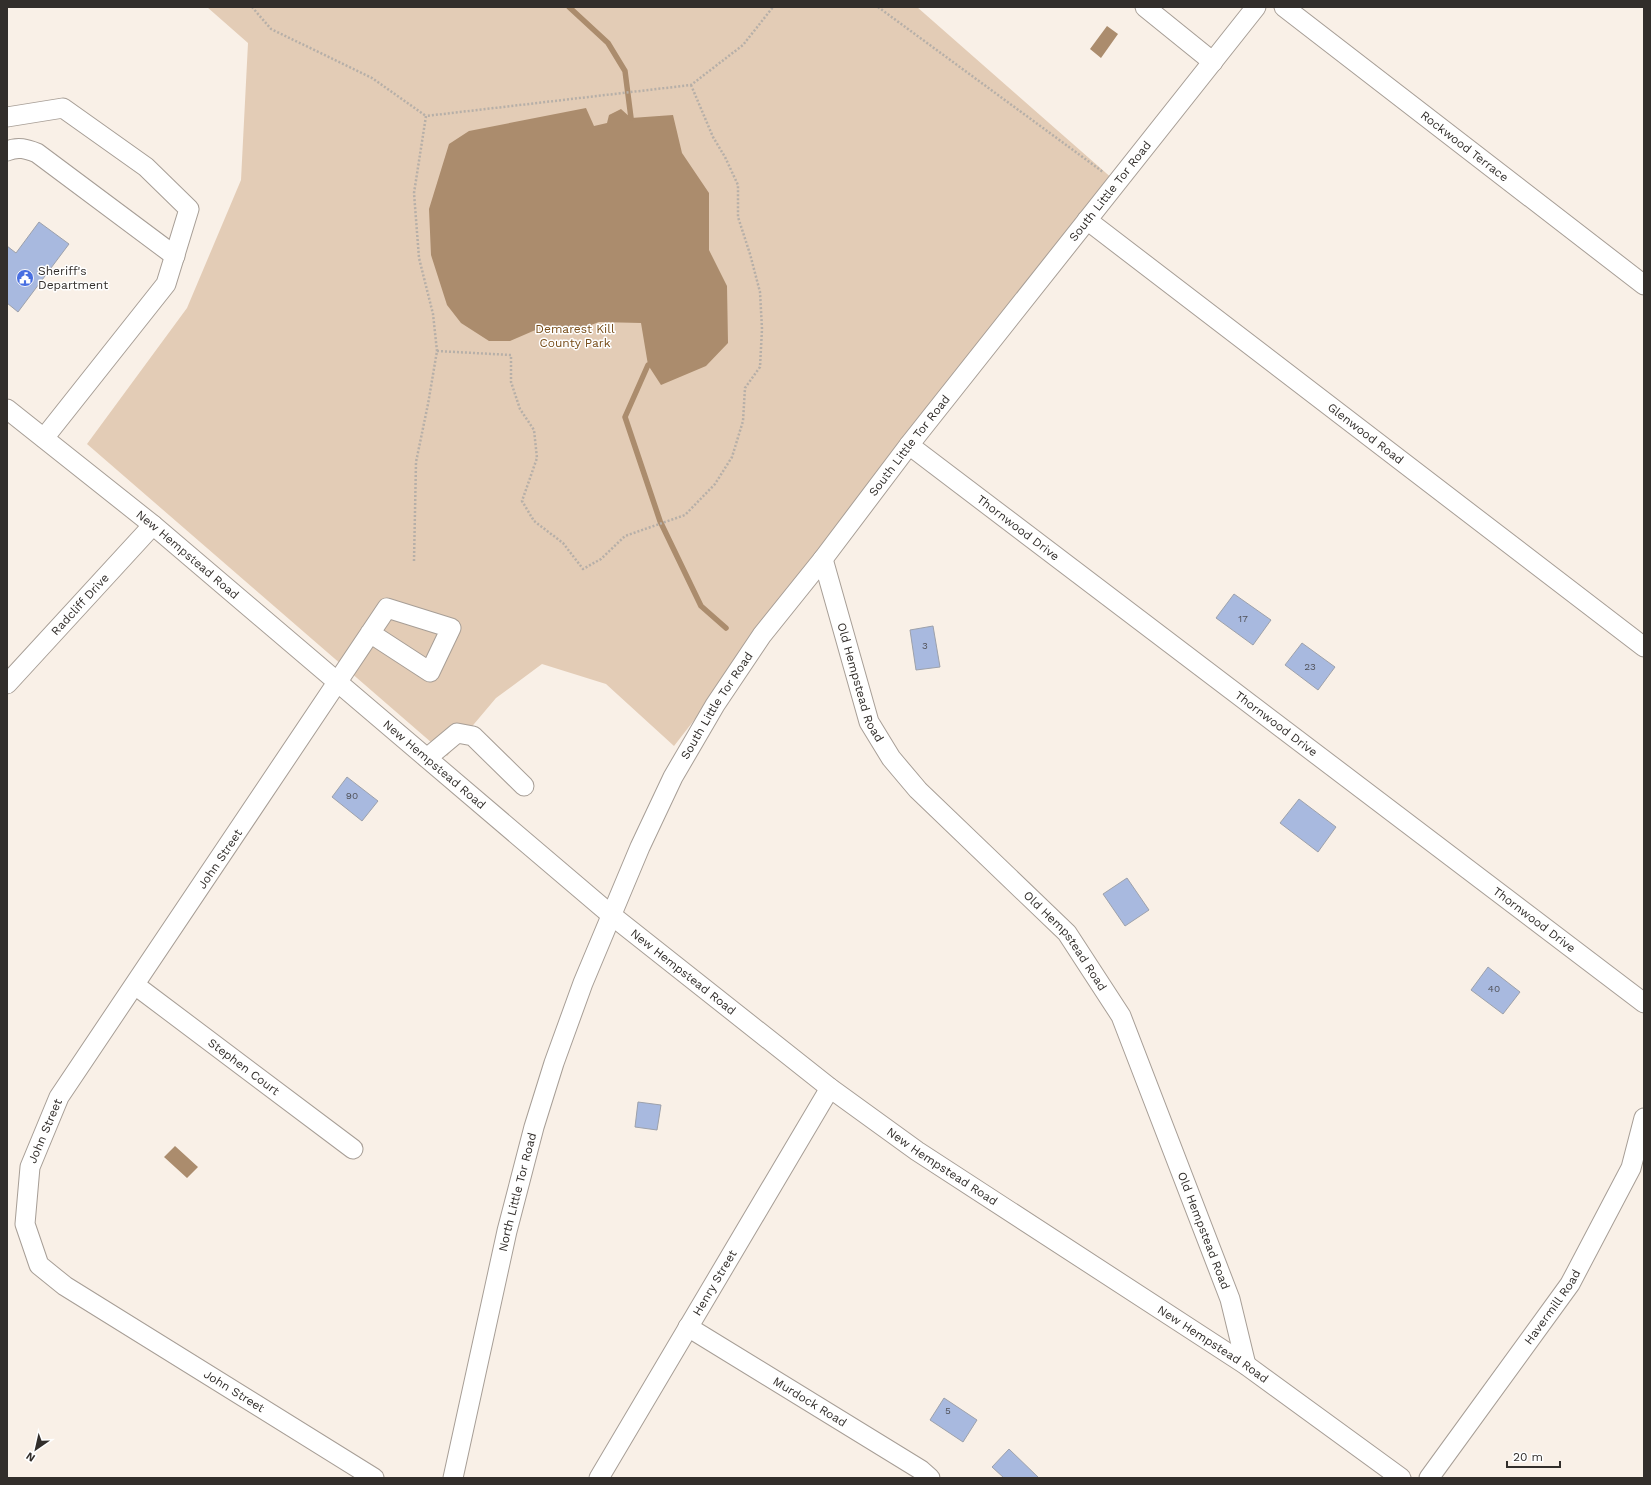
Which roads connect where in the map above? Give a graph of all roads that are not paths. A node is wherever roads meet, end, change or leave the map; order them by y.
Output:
1 (1145, 7) edge
2 (1256, 7) edge
3 (1284, 7) edge
4 (1213, 62) junction
5 (7, 117) edge
6 (7, 151) edge
7 (1087, 220) junction
8 (175, 256) junction
9 (1644, 285) edge
10 (7, 409) edge
11 (44, 438) junction
12 (909, 445) junction
13 (153, 525) junction
14 (823, 559) junction
15 (370, 633) dead end
16 (1644, 647) edge
17 (338, 682) junction
18 (7, 684) edge
19 (427, 758) junction
20 (524, 786) dead end
21 (610, 914) junction
22 (135, 985) junction
23 (1644, 1003) edge
24 (830, 1088) junction
25 (1644, 1118) edge
26 (353, 1149) dead end
27 (688, 1327) junction
28 (1246, 1365) junction
29 (1393, 1476) edge
30 (374, 1478) edge
31 (453, 1478) edge
32 (599, 1478) edge
33 (930, 1478) edge
34 (1429, 1478) edge

1 - 4 street
2 - 4 street, South Little Tor Road
3 - 9 street, Rockwood Terrace
4 - 7 street, South Little Tor Road
5 - 8 street
6 - 8 street
7 - 12 street, South Little Tor Road
7 - 16 street, Glenwood Road
8 - 11 street
10 - 11 street, New Hempstead Road
11 - 13 street, New Hempstead Road
12 - 14 street, South Little Tor Road
12 - 23 street, Thornwood Drive
13 - 17 street, New Hempstead Road
13 - 18 street, Radcliff Drive
14 - 21 street, South Little Tor Road
14 - 28 street, Old Hempstead Road
15 - 17 street, John Street
17 - 19 street, New Hempstead Road
17 - 22 street, John Street
19 - 20 street
19 - 21 street, New Hempstead Road
21 - 24 street, New Hempstead Road
21 - 31 street, North Little Tor Road
22 - 26 street, Stephen Court
22 - 30 street, John Street
24 - 27 street, Henry Street
24 - 28 street, New Hempstead Road
25 - 34 street, Havermill Road
27 - 32 street, Henry Street
27 - 33 street, Murdock Road
28 - 29 street, New Hempstead Road

